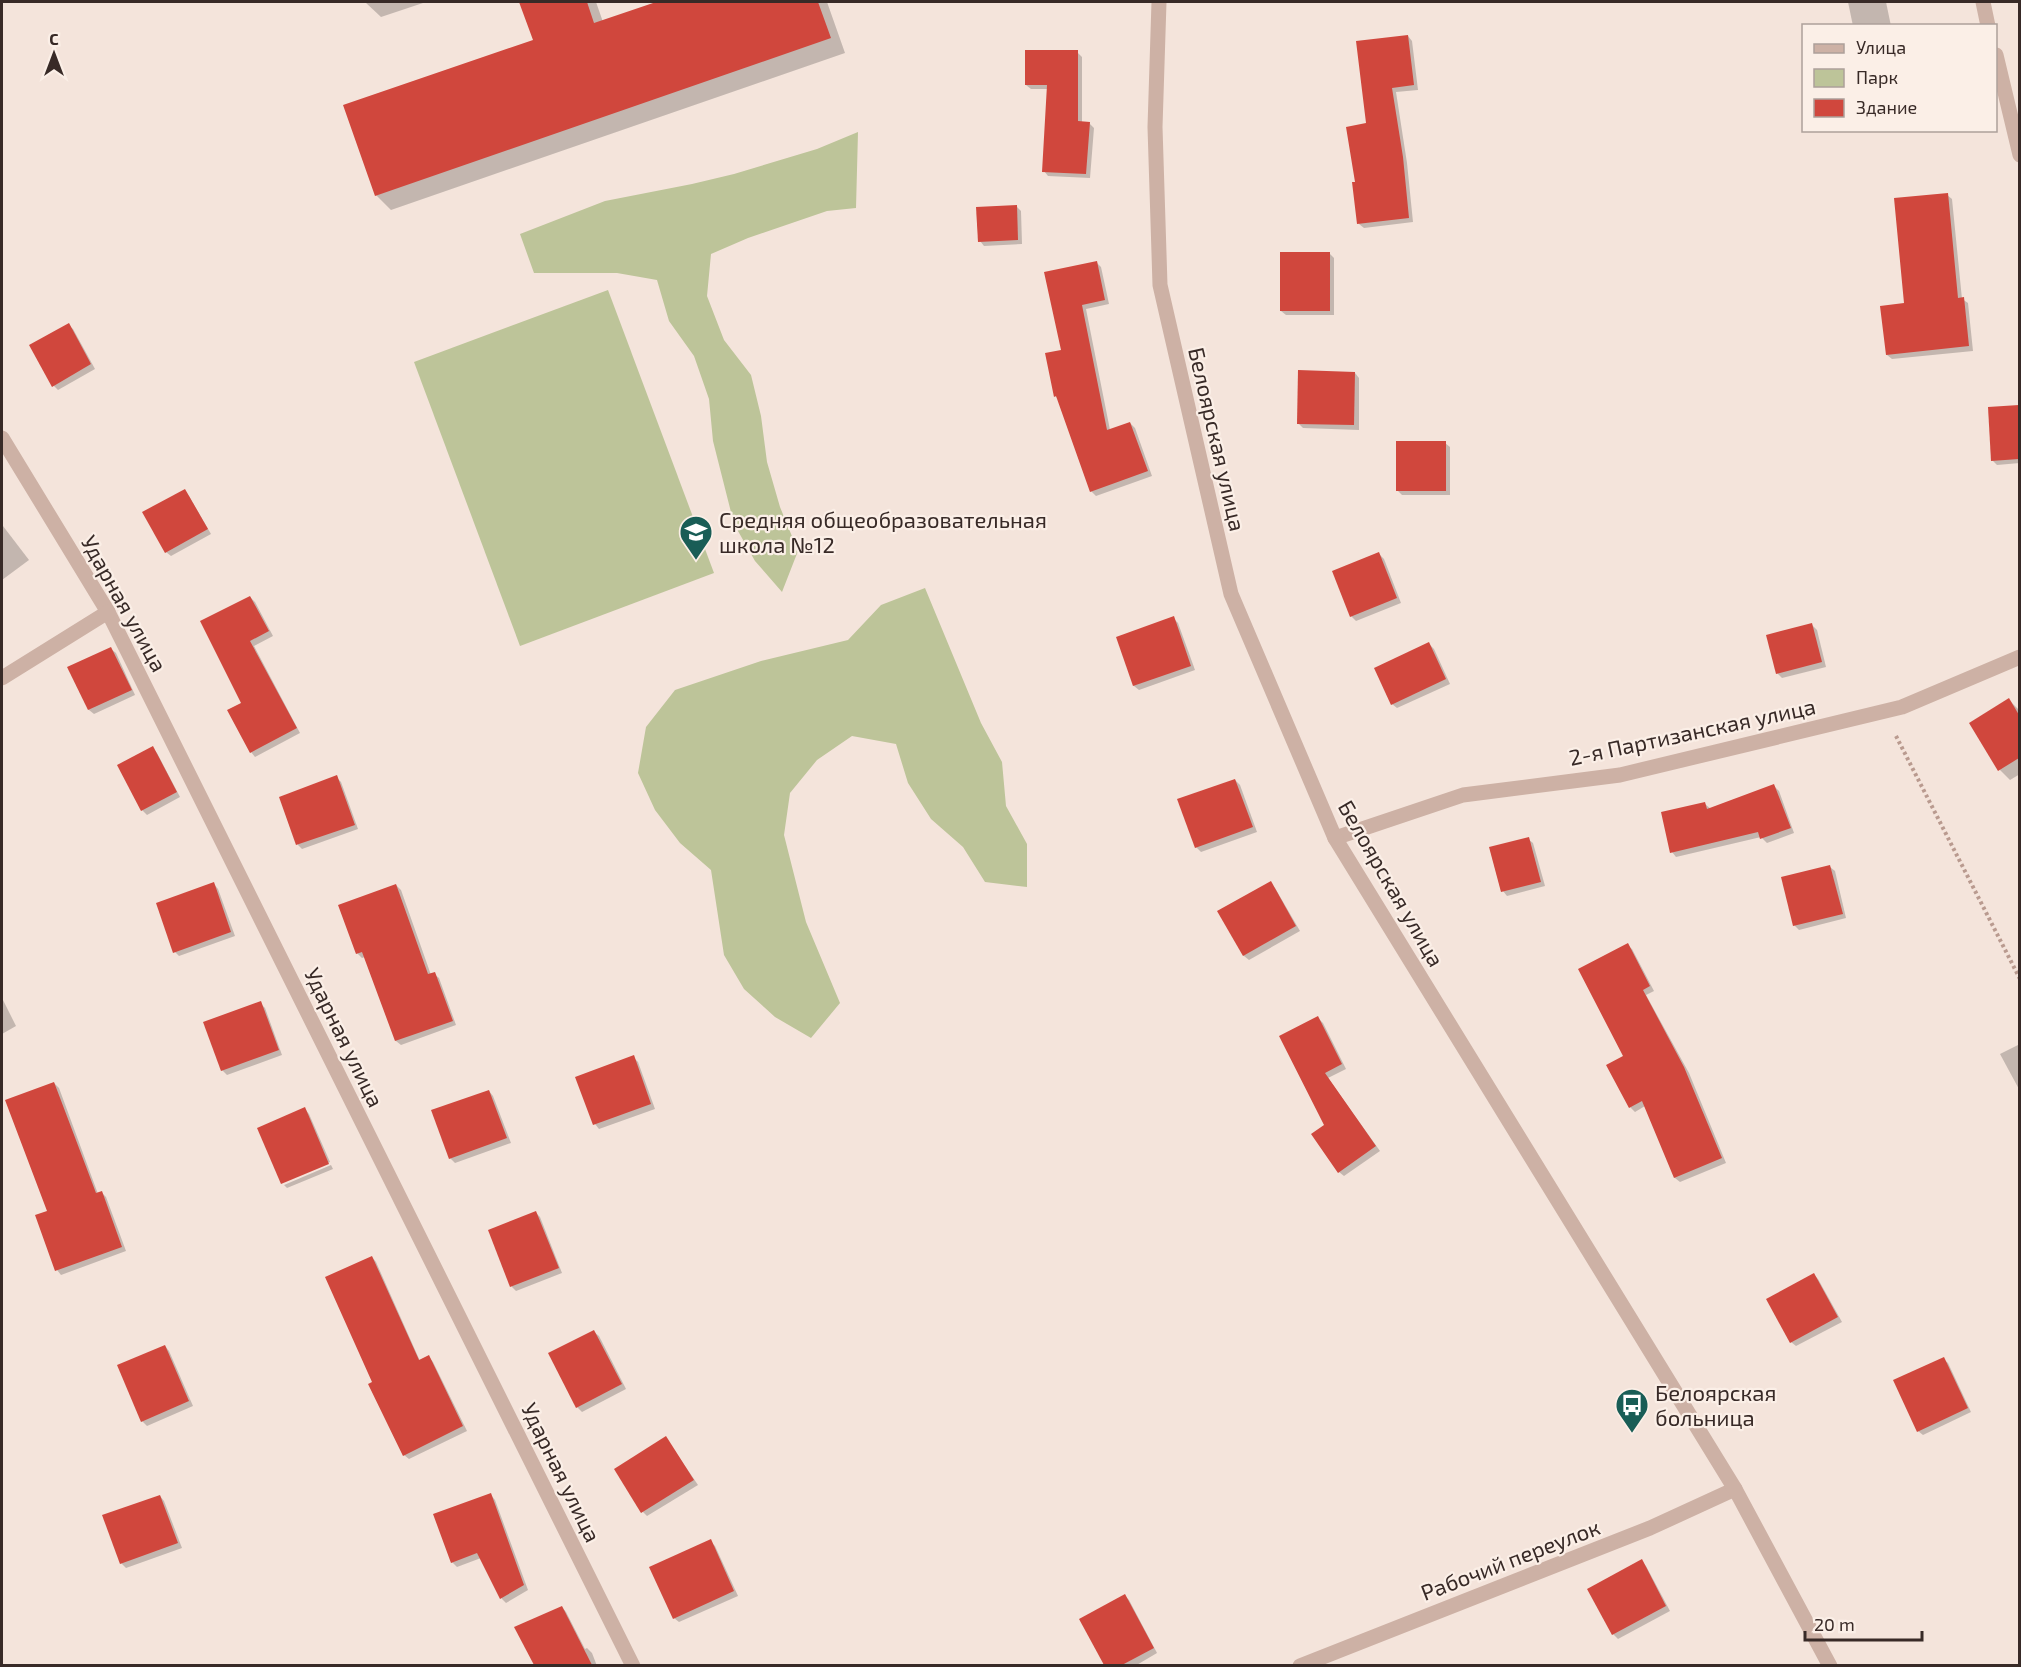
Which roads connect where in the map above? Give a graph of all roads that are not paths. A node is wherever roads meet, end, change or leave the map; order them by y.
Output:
1 (1159, 2) edge
2 (1983, 2) edge
3 (1988, 24) edge
4 (1997, 63) edge
5 (2019, 155) edge
6 (2, 438) edge
7 (108, 612) junction
8 (2019, 657) edge
9 (2, 678) edge
10 (1335, 838) junction
11 (1735, 1489) junction
12 (633, 1665) edge
13 (1300, 1665) edge
14 (1830, 1665) edge

1 - 10 street, Белоярская улица
2 - 3 street
4 - 5 street
6 - 7 street, Ударная улица
7 - 9 street
7 - 12 street, Ударная улица
8 - 10 street, 2-я Партизанская улица
10 - 11 street, Белоярская улица
11 - 13 street, Рабочий переулок
11 - 14 street, Белоярская улица

